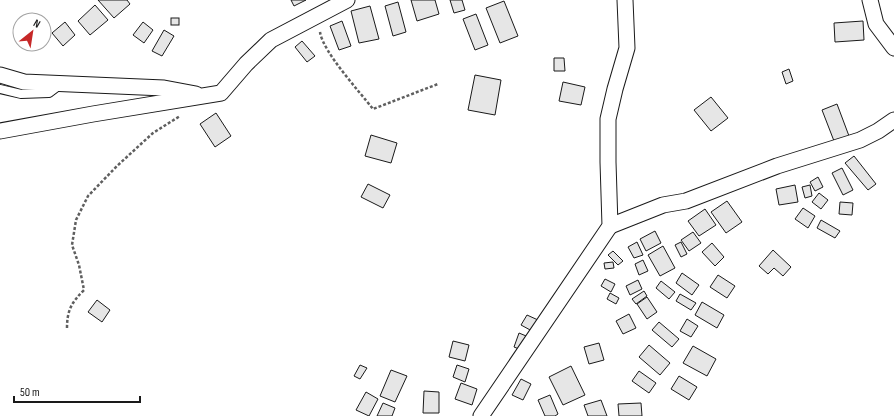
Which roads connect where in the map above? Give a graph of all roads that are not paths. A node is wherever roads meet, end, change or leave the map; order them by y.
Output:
1 (347, 0) edge
2 (625, 0) edge
3 (870, 0) edge
4 (894, 48) edge
5 (0, 75) edge
6 (62, 84) junction
7 (0, 89) edge
8 (207, 96) junction
9 (894, 120) edge
10 (0, 131) edge
11 (610, 226) junction
12 (481, 416) edge

1 - 8 street
2 - 11 street
3 - 4 street
5 - 6 street
6 - 7 lane
6 - 8 street
8 - 10 street
9 - 11 street
11 - 12 street

